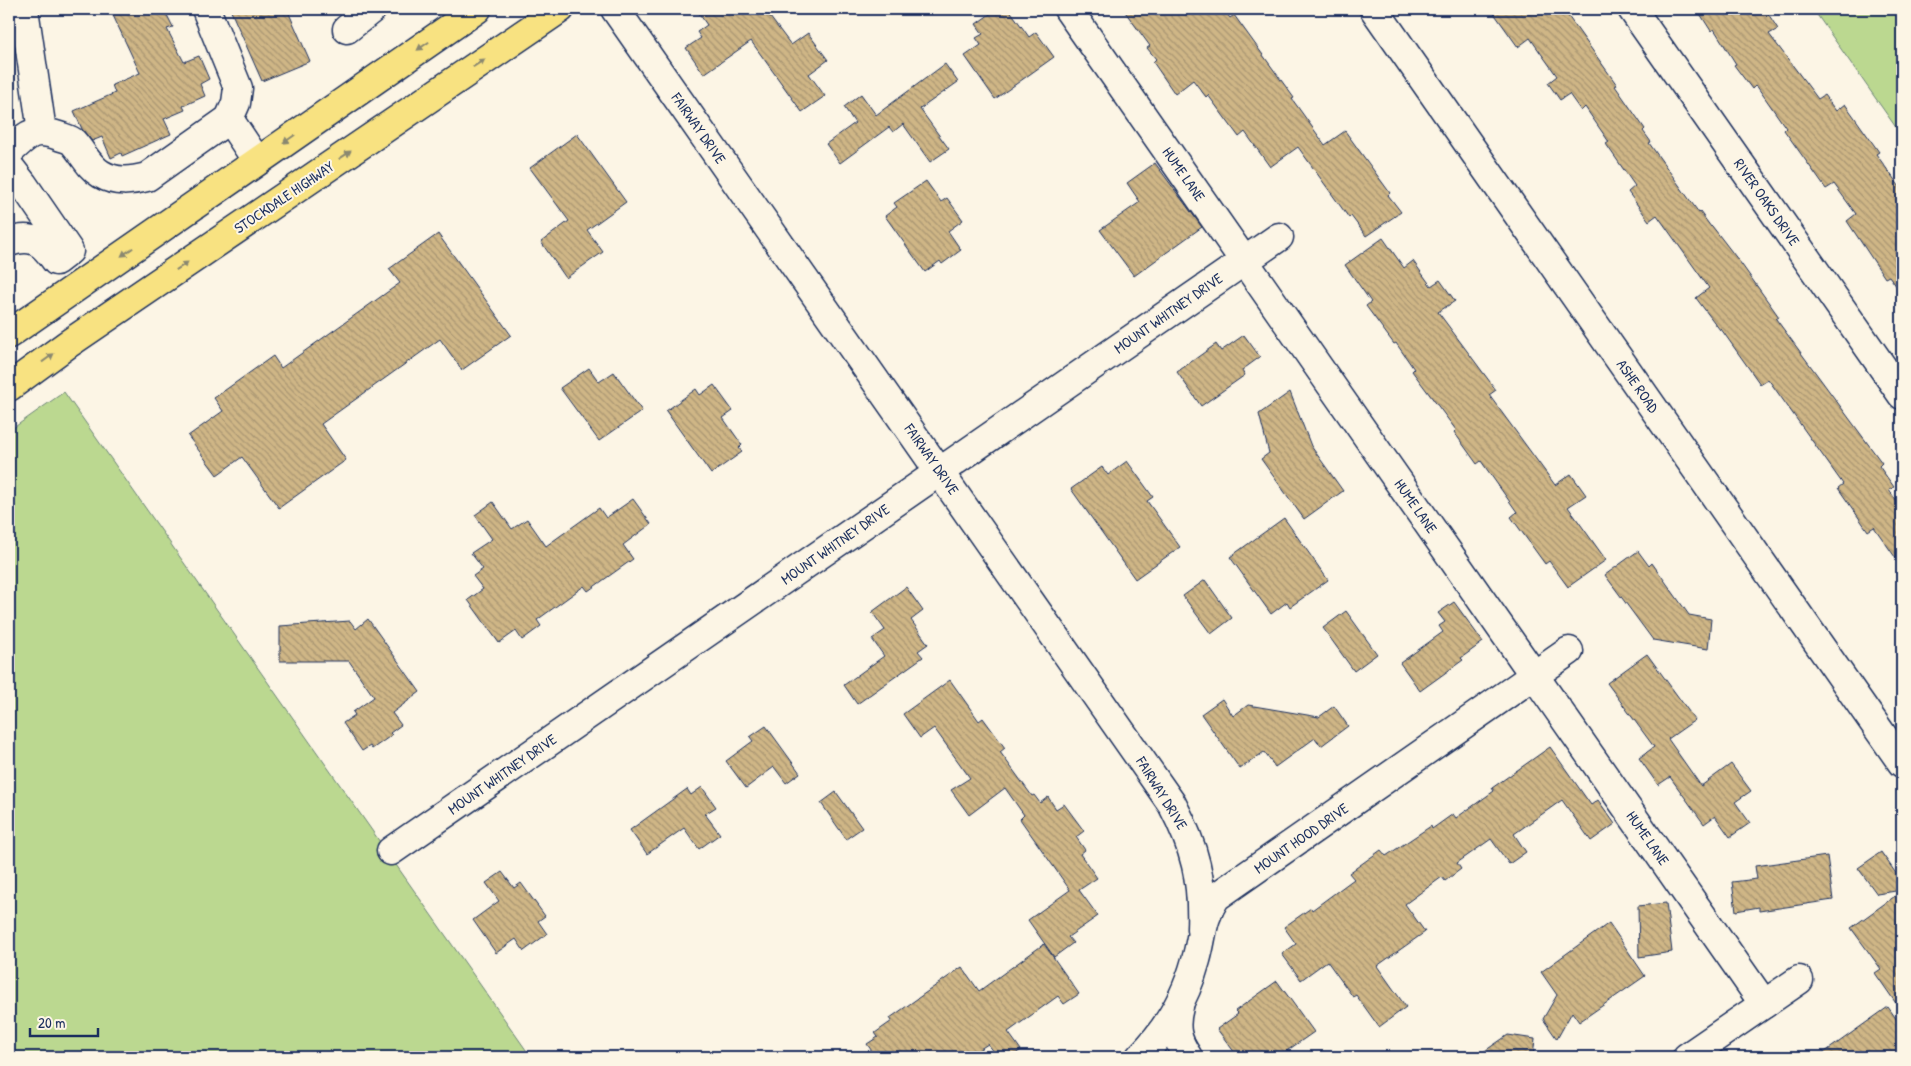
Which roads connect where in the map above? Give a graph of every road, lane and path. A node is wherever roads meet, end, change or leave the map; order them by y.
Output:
1 (24, 9) edge
2 (206, 9) edge
3 (372, 9) edge
4 (478, 9) edge
5 (560, 9) edge
6 (615, 9) edge
7 (1068, 9) edge
8 (1374, 9) edge
9 (1632, 9) edge
10 (346, 28) dead end
11 (229, 119) junction
12 (42, 131) junction
13 (9, 152) edge
14 (257, 161) junction
15 (9, 166) edge
16 (1279, 237) dead end
17 (9, 242) edge
18 (63, 256) junction
19 (1244, 261) junction
20 (81, 284) junction
21 (9, 334) edge
22 (9, 387) edge
23 (1902, 395) edge
24 (940, 471) junction
25 (1569, 652) dead end
26 (1535, 675) junction
27 (1902, 763) edge
28 (391, 851) dead end
29 (1201, 929) junction
30 (1799, 980) dead end
31 (1180, 1003) junction
32 (1764, 1004) junction
33 (1140, 1057) edge
34 (1188, 1057) edge
35 (1687, 1057) edge

1 - 12 street
2 - 11 street
3 - 10 street
4 -> 14 main road
22 -> 5 main road, STOCKDALE HIGHWAY
6 - 24 street, FAIRWAY DRIVE
7 - 19 street, HUME LANE
8 - 27 street, ASHE ROAD
9 - 23 street, RIVER OAKS DRIVE
11 - 12 street
11 - 14 street
12 - 13 street
14 -> 20 main road
15 - 18 street
16 - 19 street, MOUNT WHITNEY DRIVE
17 - 18 street
18 - 20 street
19 - 24 street, MOUNT WHITNEY DRIVE
19 - 26 street, HUME LANE
20 - 21 main road
24 - 28 street, MOUNT WHITNEY DRIVE
24 - 29 street, FAIRWAY DRIVE
25 - 26 street, MOUNT HOOD DRIVE
26 - 29 street, MOUNT HOOD DRIVE
26 - 32 street, HUME LANE
29 - 31 street, MOUNT HOOD DRIVE
30 - 32 street
31 - 33 street, MOUNT HOOD DRIVE
31 - 34 street
32 - 35 street

